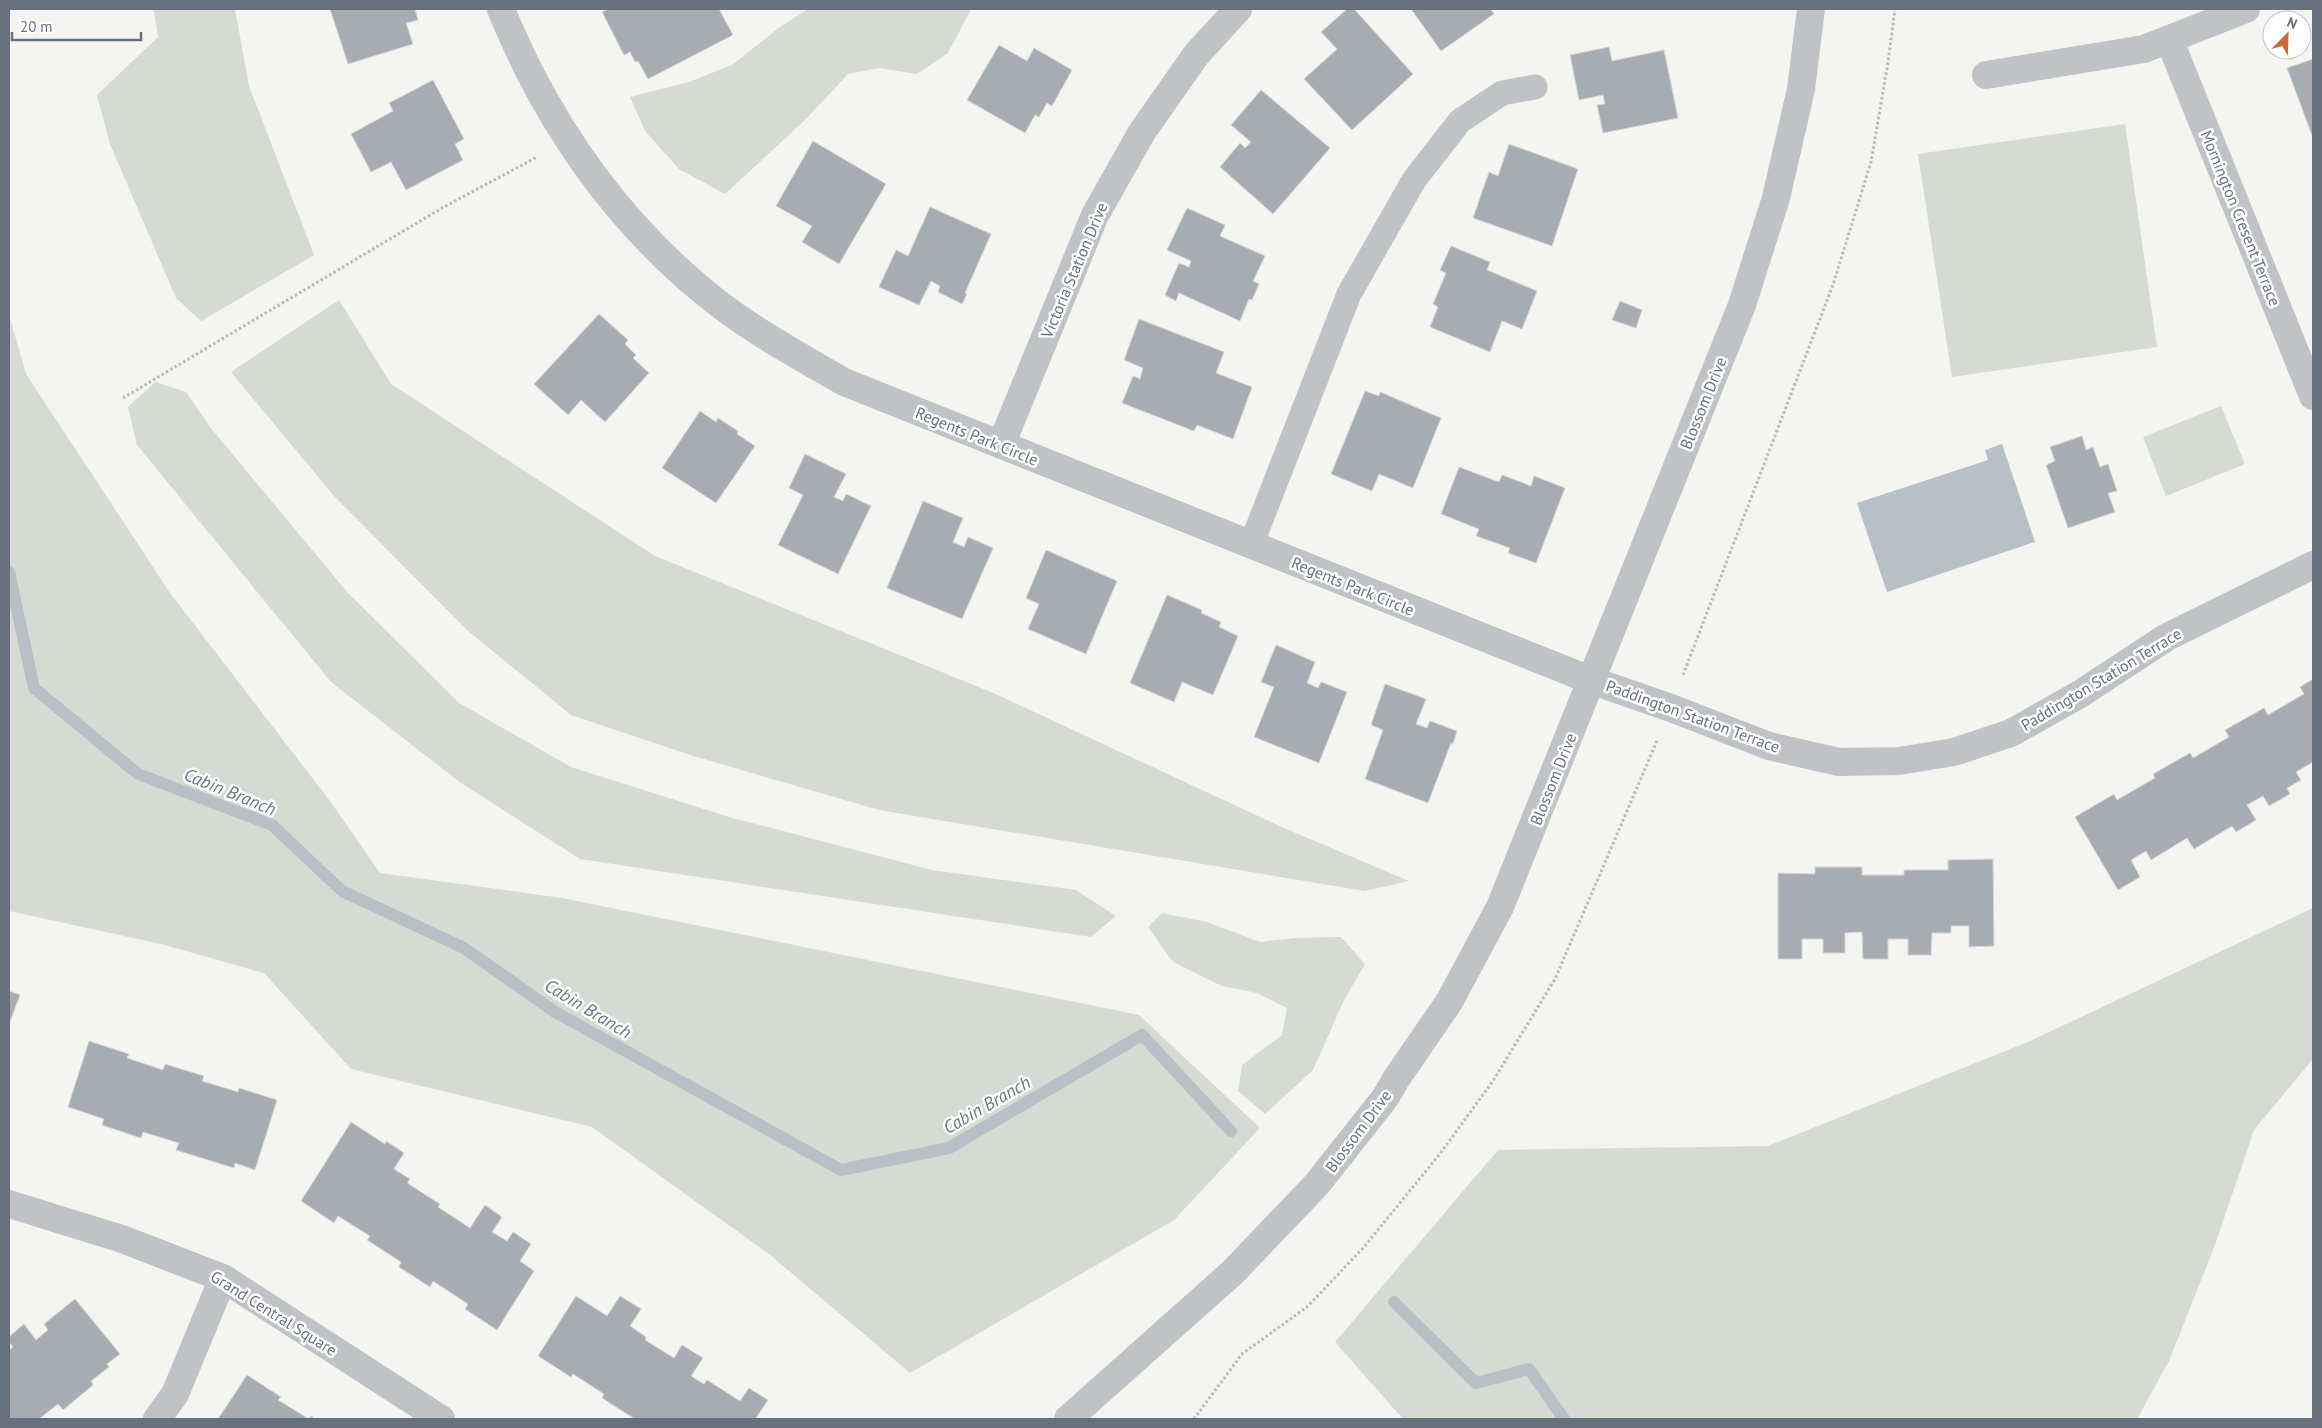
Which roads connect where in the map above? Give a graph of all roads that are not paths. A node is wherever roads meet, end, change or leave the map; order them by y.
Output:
1 (501, 9) edge
2 (1238, 9) edge
3 (1811, 9) edge
4 (2246, 9) edge
5 (2169, 39) junction
6 (1986, 74) dead end
7 (1535, 87) dead end
8 (2313, 396) edge
9 (1001, 445) junction
10 (1251, 545) junction
11 (2313, 565) edge
12 (1593, 681) junction
13 (9, 1204) edge
14 (223, 1278) junction
15 (157, 1419) edge
16 (441, 1419) edge
17 (1068, 1419) edge

1 - 9 street, Regents Park Circle
2 - 9 street, Victoria Station Drive
3 - 12 street, Blossom Drive
4 - 5 street
5 - 6 street
5 - 8 street, Mornington Cresent Terrace
7 - 10 lane
9 - 10 street, Regents Park Circle
10 - 12 street, Regents Park Circle
11 - 12 street, Paddington Station Terrace
12 - 17 street, Blossom Drive
13 - 14 street, Grand Central Square
14 - 15 street
14 - 16 street, Grand Central Square

